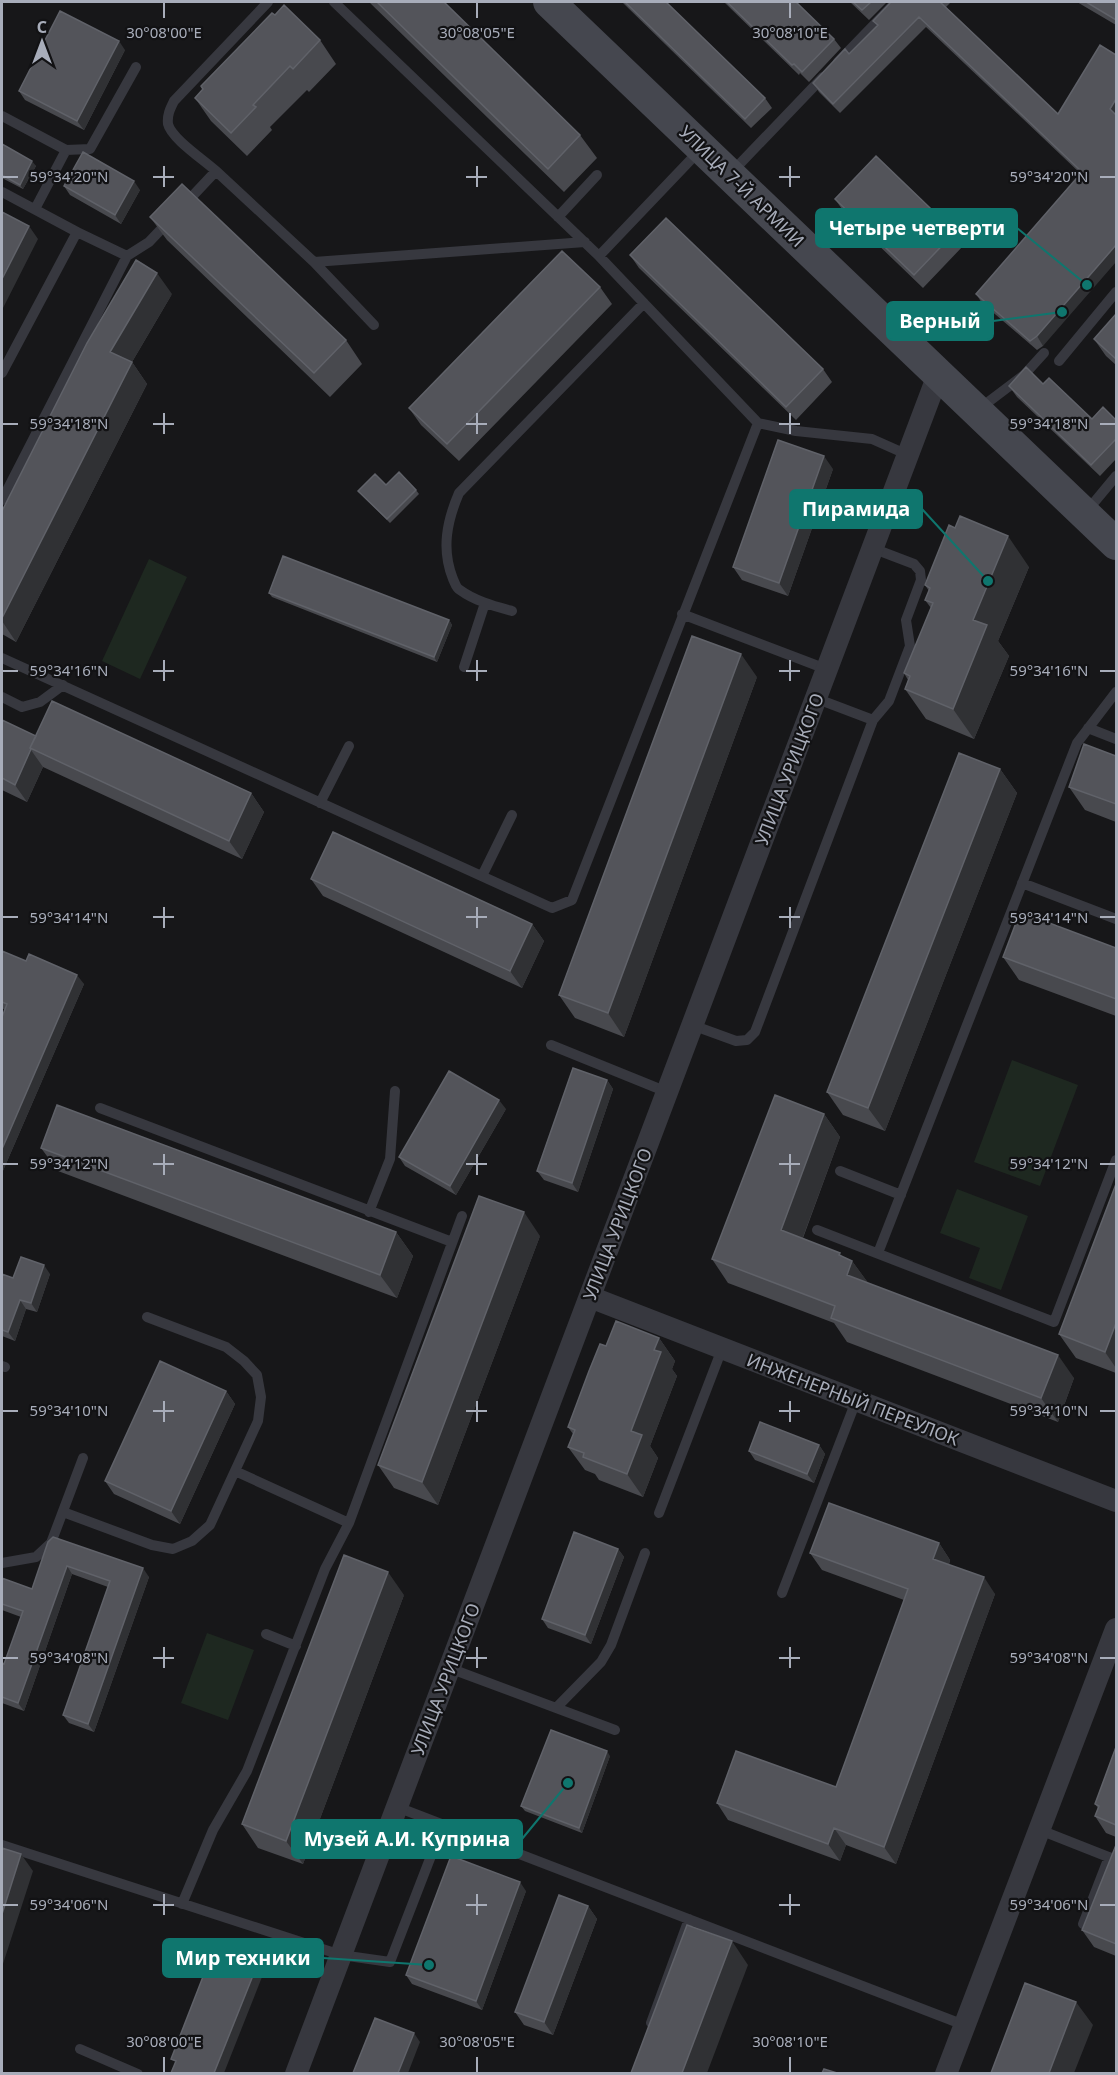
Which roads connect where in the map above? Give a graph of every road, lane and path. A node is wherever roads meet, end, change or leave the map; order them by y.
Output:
1 (268, 2) edge
2 (334, 2) edge
3 (549, 2) edge
4 (896, 2) edge
5 (136, 67) dead end
6 (2, 116) edge
7 (702, 147) junction
8 (66, 150) junction
9 (216, 171) junction
10 (730, 174) junction
11 (597, 175) dead end
12 (2, 192) edge
13 (35, 209) junction
14 (558, 217) junction
15 (77, 232) junction
16 (585, 242) junction
17 (127, 255) junction
18 (599, 255) junction
19 (314, 262) junction
20 (1116, 292) edge
21 (644, 303) junction
22 (374, 325) dead end
23 (1044, 353) dead end
24 (1059, 361) dead end
25 (2, 373) edge
26 (938, 375) junction
27 (977, 411) junction
28 (758, 423) junction
29 (908, 455) junction
30 (1116, 476) edge
31 (2, 498) edge
32 (1084, 513) junction
33 (1116, 543) edge
34 (872, 548) junction
35 (485, 603) junction
36 (512, 610) dead end
37 (682, 614) junction
38 (2, 658) edge
39 (464, 667) dead end
40 (826, 669) junction
41 (63, 685) junction
42 (1116, 692) edge
43 (2, 697) edge
44 (815, 698) junction
45 (873, 720) junction
46 (1088, 728) junction
47 (1116, 739) edge
48 (348, 746) dead end
49 (320, 802) junction
50 (512, 815) dead end
51 (482, 876) junction
52 (1022, 883) junction
53 (1116, 919) edge
54 (692, 1025) junction
55 (551, 1045) dead end
56 (395, 1091) dead end
57 (667, 1092) junction
58 (100, 1108) dead end
59 (1116, 1160) edge
60 (840, 1171) dead end
61 (901, 1195) junction
62 (369, 1212) junction
63 (462, 1216) dead end
64 (818, 1230) dead end
65 (452, 1242) junction
66 (878, 1253) junction
67 (590, 1297) junction
68 (147, 1317) dead end
69 (722, 1349) junction
70 (856, 1401) junction
71 (83, 1458) dead end
72 (235, 1471) junction
73 (1116, 1501) edge
74 (63, 1512) junction
75 (659, 1513) dead end
76 (350, 1523) junction
77 (645, 1554) dead end
78 (2, 1563) edge
79 (782, 1593) dead end
80 (266, 1634) dead end
81 (1115, 1635) edge
82 (296, 1646) junction
83 (449, 1668) junction
84 (556, 1708) junction
85 (615, 1730) dead end
86 (397, 1807) junction
87 (443, 1825) junction
88 (1040, 1830) junction
89 (2, 1845) edge
90 (1113, 1859) edge
91 (182, 1904) junction
92 (689, 1919) junction
93 (1083, 1924) edge
94 (341, 1955) junction
95 (964, 2025) junction
96 (648, 2029) edge
97 (80, 2049) dead end
98 (138, 2073) edge
99 (296, 2073) edge
100 (946, 2073) edge

1 - 9 lane
2 - 14 lane
3 - 7 street, УЛИЦА 7-Й АРМИИ
4 - 10 lane
5 - 8 lane
6 - 8 lane
7 - 10 street, УЛИЦА 7-Й АРМИИ
7 - 18 lane
8 - 13 lane
9 - 17 lane
9 - 19 lane
10 - 26 street, УЛИЦА 7-Й АРМИИ
11 - 14 lane
12 - 13 lane
13 - 15 lane
14 - 16 lane
15 - 17 lane
15 - 25 lane
16 - 18 lane
16 - 19 lane
17 - 31 lane
18 - 21 lane
19 - 22 lane
20 - 24 lane
21 - 28 lane
21 - 35 lane
23 - 27 lane
26 - 27 street, УЛИЦА 7-Й АРМИИ
26 - 29 street, УЛИЦА УРИЦКОГО
27 - 32 street, УЛИЦА 7-Й АРМИИ
28 - 29 lane
28 - 37 lane
29 - 34 street, УЛИЦА УРИЦКОГО
30 - 32 lane
32 - 33 street, УЛИЦА 7-Й АРМИИ
34 - 40 street, УЛИЦА УРИЦКОГО
34 - 45 lane
35 - 36 lane
35 - 39 lane
37 - 40 lane
37 - 51 lane
38 - 41 lane
40 - 44 street, УЛИЦА УРИЦКОГО
41 - 43 lane
41 - 49 lane
42 - 46 lane
44 - 45 lane
44 - 54 street, УЛИЦА УРИЦКОГО
45 - 54 lane
46 - 47 lane
46 - 52 lane
48 - 49 lane
49 - 51 lane
50 - 51 lane
52 - 53 lane
52 - 61 lane
54 - 57 street, УЛИЦА УРИЦКОГО
55 - 57 lane
56 - 62 lane
57 - 67 street, УЛИЦА УРИЦКОГО
58 - 62 lane
59 - 66 lane
60 - 61 lane
61 - 66 lane
62 - 65 lane
63 - 65 lane
64 - 66 lane
65 - 76 lane
67 - 69 street, ИНЖЕНЕРНЫЙ ПЕРЕУЛОК
67 - 83 street, УЛИЦА УРИЦКОГО
68 - 72 lane
69 - 70 street, ИНЖЕНЕРНЫЙ ПЕРЕУЛОК
69 - 75 lane
70 - 73 street, ИНЖЕНЕРНЫЙ ПЕРЕУЛОК
70 - 79 lane
71 - 74 lane
72 - 74 lane
72 - 76 lane
74 - 78 lane
76 - 82 lane
77 - 84 lane
80 - 82 lane
81 - 88 street
82 - 91 lane
83 - 84 lane
83 - 86 street, УЛИЦА УРИЦКОГО
84 - 85 lane
86 - 87 lane
86 - 94 street, УЛИЦА УРИЦКОГО
87 - 92 lane
87 - 94 lane
88 - 90 lane
88 - 95 street
89 - 91 lane
90 - 93 lane
91 - 94 lane
92 - 95 lane
92 - 96 lane
94 - 99 street, УЛИЦА УРИЦКОГО
95 - 100 street
97 - 98 lane

